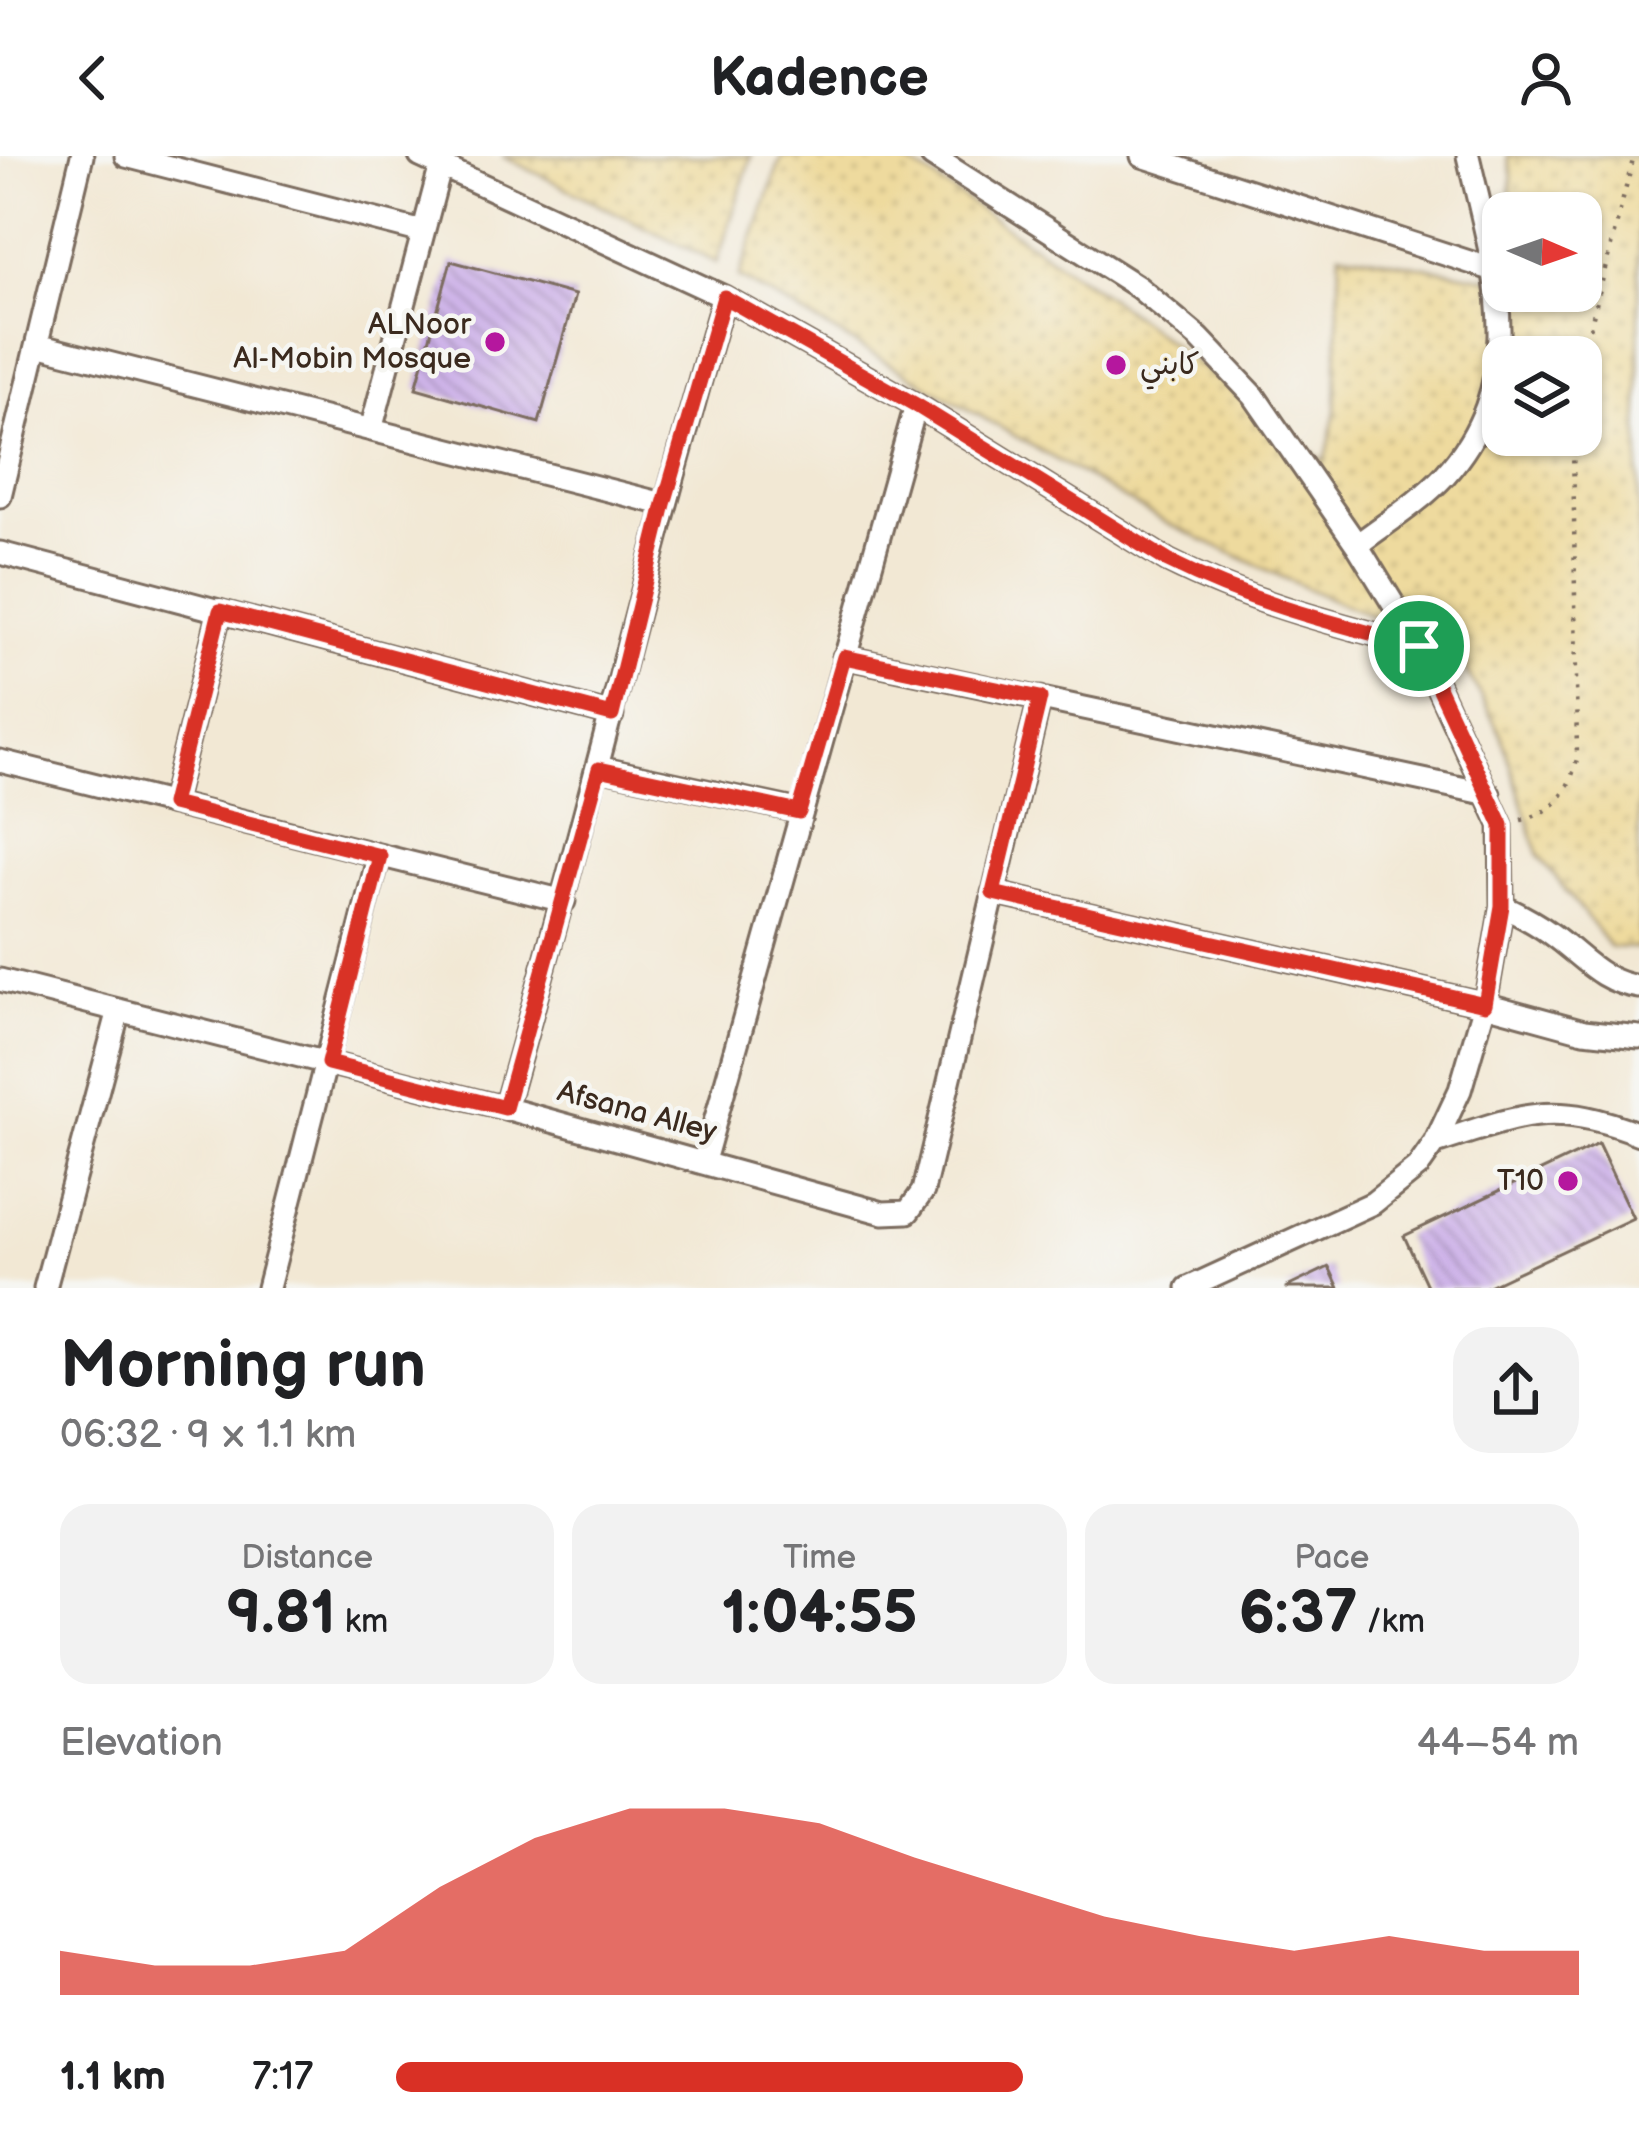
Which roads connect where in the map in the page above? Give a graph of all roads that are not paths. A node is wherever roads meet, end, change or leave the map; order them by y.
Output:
1 (82, 156) edge
2 (126, 156) edge
3 (932, 156) edge
4 (1142, 156) edge
5 (1468, 156) edge
6 (430, 161) edge
7 (1482, 217) edge
8 (423, 232) junction
9 (1482, 266) edge
10 (724, 297) junction
11 (1500, 312) edge
12 (37, 345) junction
13 (916, 405) junction
14 (371, 430) junction
15 (0, 496) edge
16 (664, 504) junction
17 (1357, 545) junction
18 (0, 553) edge
19 (220, 611) junction
20 (1419, 646) junction
21 (844, 657) junction
22 (1040, 698) junction
23 (612, 715) junction
24 (0, 761) edge
25 (599, 769) junction
26 (1490, 794) junction
27 (172, 804) junction
28 (799, 812) junction
29 (380, 856) junction
30 (993, 893) junction
31 (564, 902) junction
32 (1502, 906) junction
33 (0, 980) edge
34 (1639, 987) edge
35 (1485, 1004) junction
36 (119, 1010) junction
37 (1639, 1037) edge
38 (328, 1063) junction
39 (505, 1108) junction
40 (1639, 1134) edge
41 (1435, 1143) junction
42 (704, 1161) junction
43 (45, 1288) edge
44 (268, 1288) edge
45 (1188, 1288) edge

1 - 12 street
2 - 8 street
3 - 17 street
4 - 9 street
5 - 7 street
6 - 8 street
6 - 10 street
8 - 14 street
10 - 13 street
10 - 16 street
11 - 17 street
12 - 14 street
12 - 15 street
13 - 20 street
13 - 21 street
14 - 16 street
16 - 23 street
17 - 20 street
18 - 19 street
19 - 23 street
19 - 27 street
20 - 26 street
21 - 22 street
21 - 28 street
22 - 26 street
22 - 30 street
23 - 25 street
24 - 27 street
25 - 28 street
25 - 31 street
26 - 32 street
27 - 29 street
28 - 42 street
29 - 31 street
29 - 38 street
30 - 35 street
30 - 42 street, Afsana Alley
31 - 39 street
32 - 34 street
32 - 35 street
33 - 36 street, Afsana Alley
35 - 37 street
35 - 41 street
36 - 38 street, Afsana Alley
36 - 43 street
38 - 39 street, Afsana Alley
38 - 44 street
39 - 42 street, Afsana Alley
40 - 41 street
41 - 45 street

